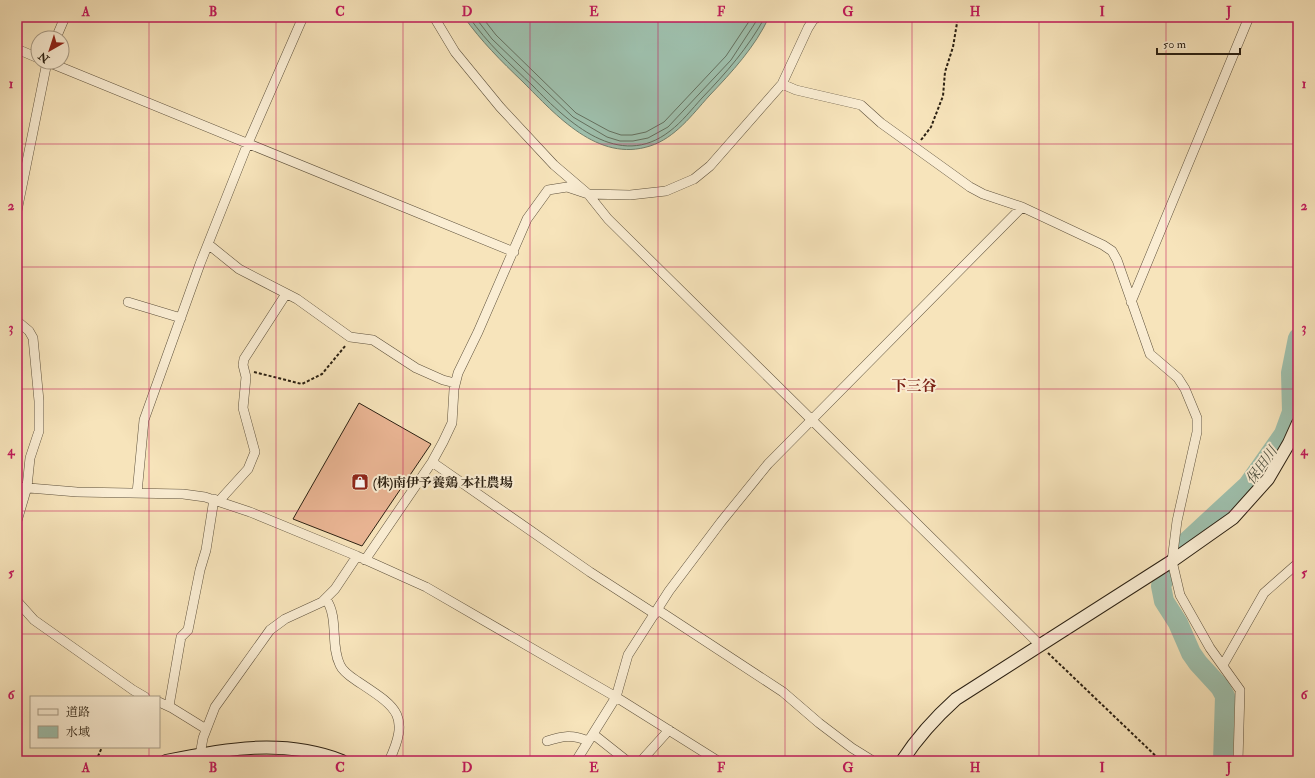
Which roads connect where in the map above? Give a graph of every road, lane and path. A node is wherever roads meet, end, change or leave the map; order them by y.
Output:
1 (64, 17) edge
2 (303, 17) edge
3 (434, 17) edge
4 (818, 17) edge
5 (958, 17) edge
6 (1249, 17) edge
7 (59, 30) edge
8 (17, 49) edge
9 (30, 55) edge
10 (46, 70) edge
11 (68, 70) edge
12 (782, 84) junction
13 (248, 143) junction
14 (916, 148) junction
15 (588, 194) junction
16 (1022, 207) junction
17 (17, 211) edge
18 (208, 244) junction
19 (514, 252) junction
20 (286, 294) junction
21 (128, 302) dead end
22 (1131, 302) junction
23 (181, 318) junction
24 (17, 321) edge
25 (352, 338) junction
26 (243, 369) junction
27 (456, 382) junction
28 (812, 419) junction
29 (1298, 424) edge
30 (432, 462) junction
31 (17, 487) edge
32 (27, 487) junction
33 (137, 493) junction
34 (216, 500) junction
35 (17, 521) edge
36 (361, 558) junction
37 (1172, 561) junction
38 (1298, 562) edge
39 (326, 599) junction
40 (17, 602) edge
41 (656, 612) junction
42 (1040, 645) junction
43 (1223, 664) junction
44 (143, 696) edge
45 (616, 697) junction
46 (160, 702) edge
47 (169, 706) junction
48 (206, 729) junction
49 (669, 730) junction
50 (590, 738) junction
51 (547, 741) dead end
52 (102, 748) edge
53 (200, 757) edge
54 (96, 761) edge
55 (166, 761) edge
56 (342, 761) edge
57 (388, 761) edge
58 (576, 761) edge
59 (627, 761) edge
60 (641, 761) edge
61 (718, 761) edge
62 (873, 761) edge
63 (902, 761) edge
64 (1161, 761) edge
65 (1238, 761) edge

1 - 7 street
2 - 13 street
3 - 15 street
4 - 12 street
5 - 14 path
6 - 22 street
8 - 9 street
10 - 17 street
11 - 13 street
12 - 14 street
12 - 15 street
13 - 18 street
13 - 19 street
14 - 16 street
15 - 19 street
15 - 28 street
16 - 22 street
16 - 28 street
18 - 20 street
18 - 23 street
19 - 27 street
20 - 25 street
20 - 26 street
21 - 23 street
22 - 37 street
23 - 33 street
24 - 32 street
25 - 26 path
25 - 27 street
26 - 34 street
27 - 30 street
28 - 41 street
28 - 42 street
29 - 37 street
30 - 36 street
30 - 41 street
31 - 32 street
32 - 33 street
32 - 35 street
33 - 34 street
34 - 36 street
34 - 47 street
36 - 39 street
36 - 45 street
37 - 42 street
37 - 43 street
38 - 43 street
39 - 48 street
39 - 57 street
40 - 44 street
41 - 45 street
41 - 62 street
42 - 63 street
42 - 64 path
43 - 65 street
45 - 49 street
45 - 50 street
46 - 47 street
47 - 48 street
48 - 53 street
49 - 60 street
49 - 61 street
50 - 51 street
50 - 58 street
50 - 59 street
52 - 54 path
53 - 55 street
53 - 56 street

